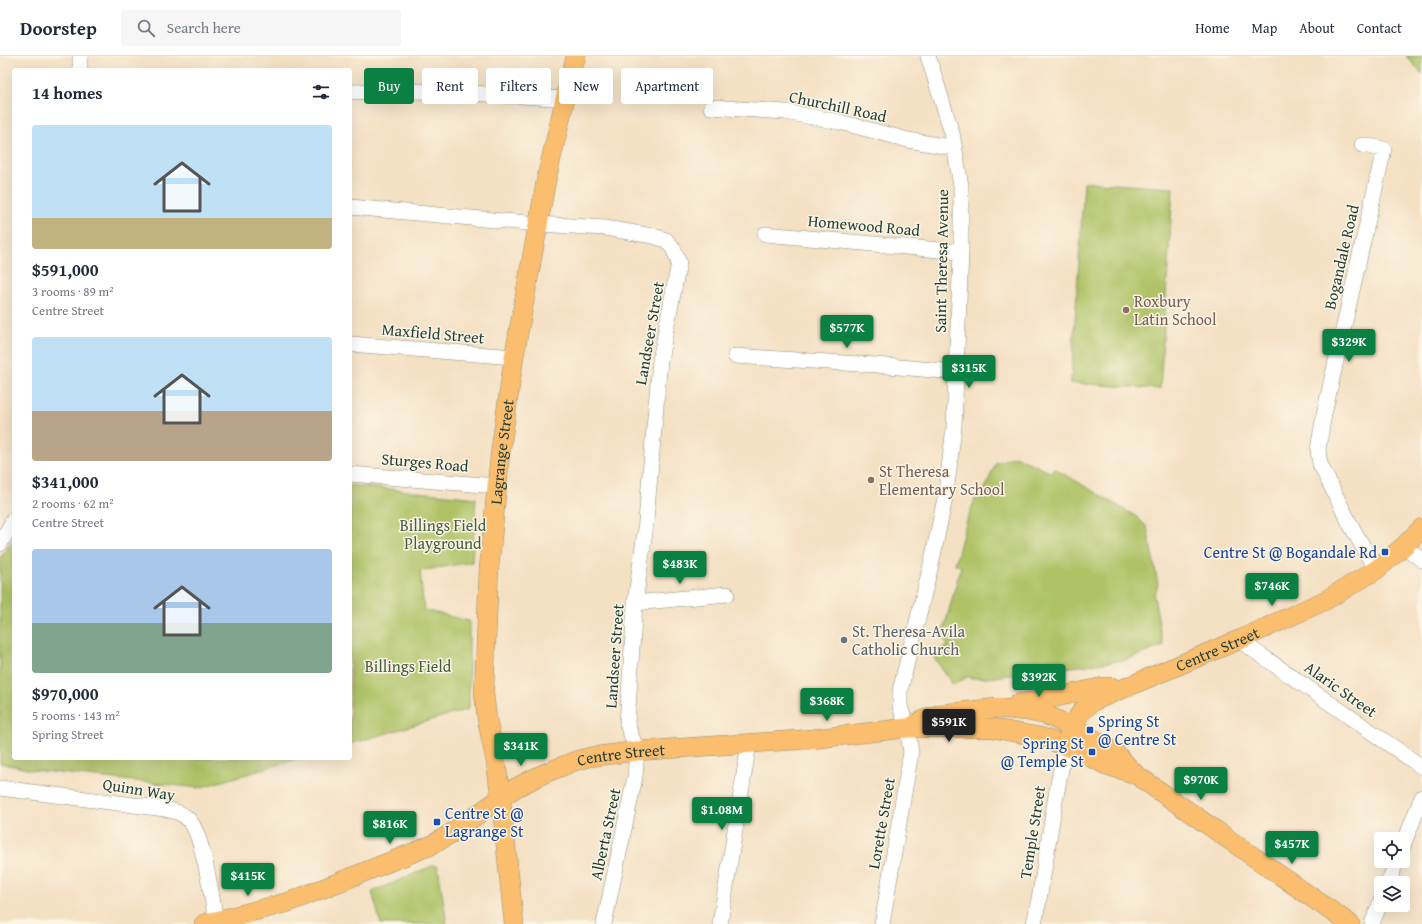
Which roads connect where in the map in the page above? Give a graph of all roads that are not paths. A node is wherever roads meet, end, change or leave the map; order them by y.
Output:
1 (80, 56) edge
2 (576, 56) edge
3 (928, 56) edge
4 (80, 68) edge
5 (573, 68) edge
6 (352, 92) edge
7 (559, 99) edge
8 (564, 104) edge
9 (711, 107) dead end
10 (1362, 145) dead end
11 (955, 148) junction
12 (352, 207) edge
13 (538, 224) junction
14 (765, 234) dead end
15 (961, 252) junction
16 (352, 344) edge
17 (735, 356) dead end
18 (514, 357) junction
19 (956, 372) junction
20 (352, 474) edge
21 (496, 486) junction
22 (12, 523) edge
23 (1422, 528) edge
24 (0, 544) edge
25 (1404, 546) junction
26 (1422, 560) edge
27 (1376, 570) junction
28 (727, 594) dead end
29 (635, 602) junction
30 (1239, 640) junction
31 (1126, 687) junction
32 (996, 708) junction
33 (1073, 727) junction
34 (907, 728) junction
35 (749, 743) junction
36 (1066, 746) junction
37 (637, 750) junction
38 (1422, 767) edge
39 (1135, 774) junction
40 (0, 788) edge
41 (1422, 797) edge
42 (501, 798) junction
43 (1408, 832) edge
44 (1377, 912) edge
45 (210, 922) edge
46 (514, 924) edge
47 (604, 924) edge
48 (720, 924) edge
49 (882, 924) edge
50 (1034, 924) edge
51 (1350, 924) edge
52 (1372, 924) edge

1 - 4 street
2 - 5 main road, Lagrange Street
3 - 11 street, Saint Theresa Avenue
6 - 7 street
8 - 13 main road, Lagrange Street
9 - 11 street, Churchill Road
10 - 27 street, Bogandale Road
11 - 15 street, Saint Theresa Avenue
12 - 13 street, Landseer Street
13 - 18 main road, Lagrange Street
13 - 29 street, Landseer Street
14 - 15 street, Homewood Road
15 - 19 street, Saint Theresa Avenue
16 - 18 street, Maxfield Street
17 - 19 street
18 - 21 main road, Lagrange Street
19 - 34 street, Saint Theresa Avenue
20 - 21 street, Sturges Road
21 - 42 main road, Lagrange Street
22 - 24 street
23 - 25 main road, Centre Street
25 - 26 street
25 - 27 main road, Centre Street
27 - 30 main road, Centre Street
28 - 29 street
29 - 37 street, Landseer Street
30 - 31 main road, Centre Street
30 - 38 street, Alaric Street
31 - 32 main road
31 - 33 main road, Centre Street
32 - 33 main road, Centre Street
32 - 34 main road, Centre Street
33 - 36 main road, Centre Street
33 - 39 main road
34 - 35 main road, Centre Street
34 - 36 main road, Centre Street
34 - 49 street, Lorette Street
35 - 37 main road, Centre Street
35 - 48 street
36 - 39 main road
36 - 50 street, Temple Street
37 - 42 main road, Centre Street
37 - 47 street, Alberta Street
39 - 51 main road
40 - 45 street, Quinn Way
41 - 43 street
42 - 45 main road, Centre Street
42 - 46 main road, Lagrange Street
44 - 52 street

